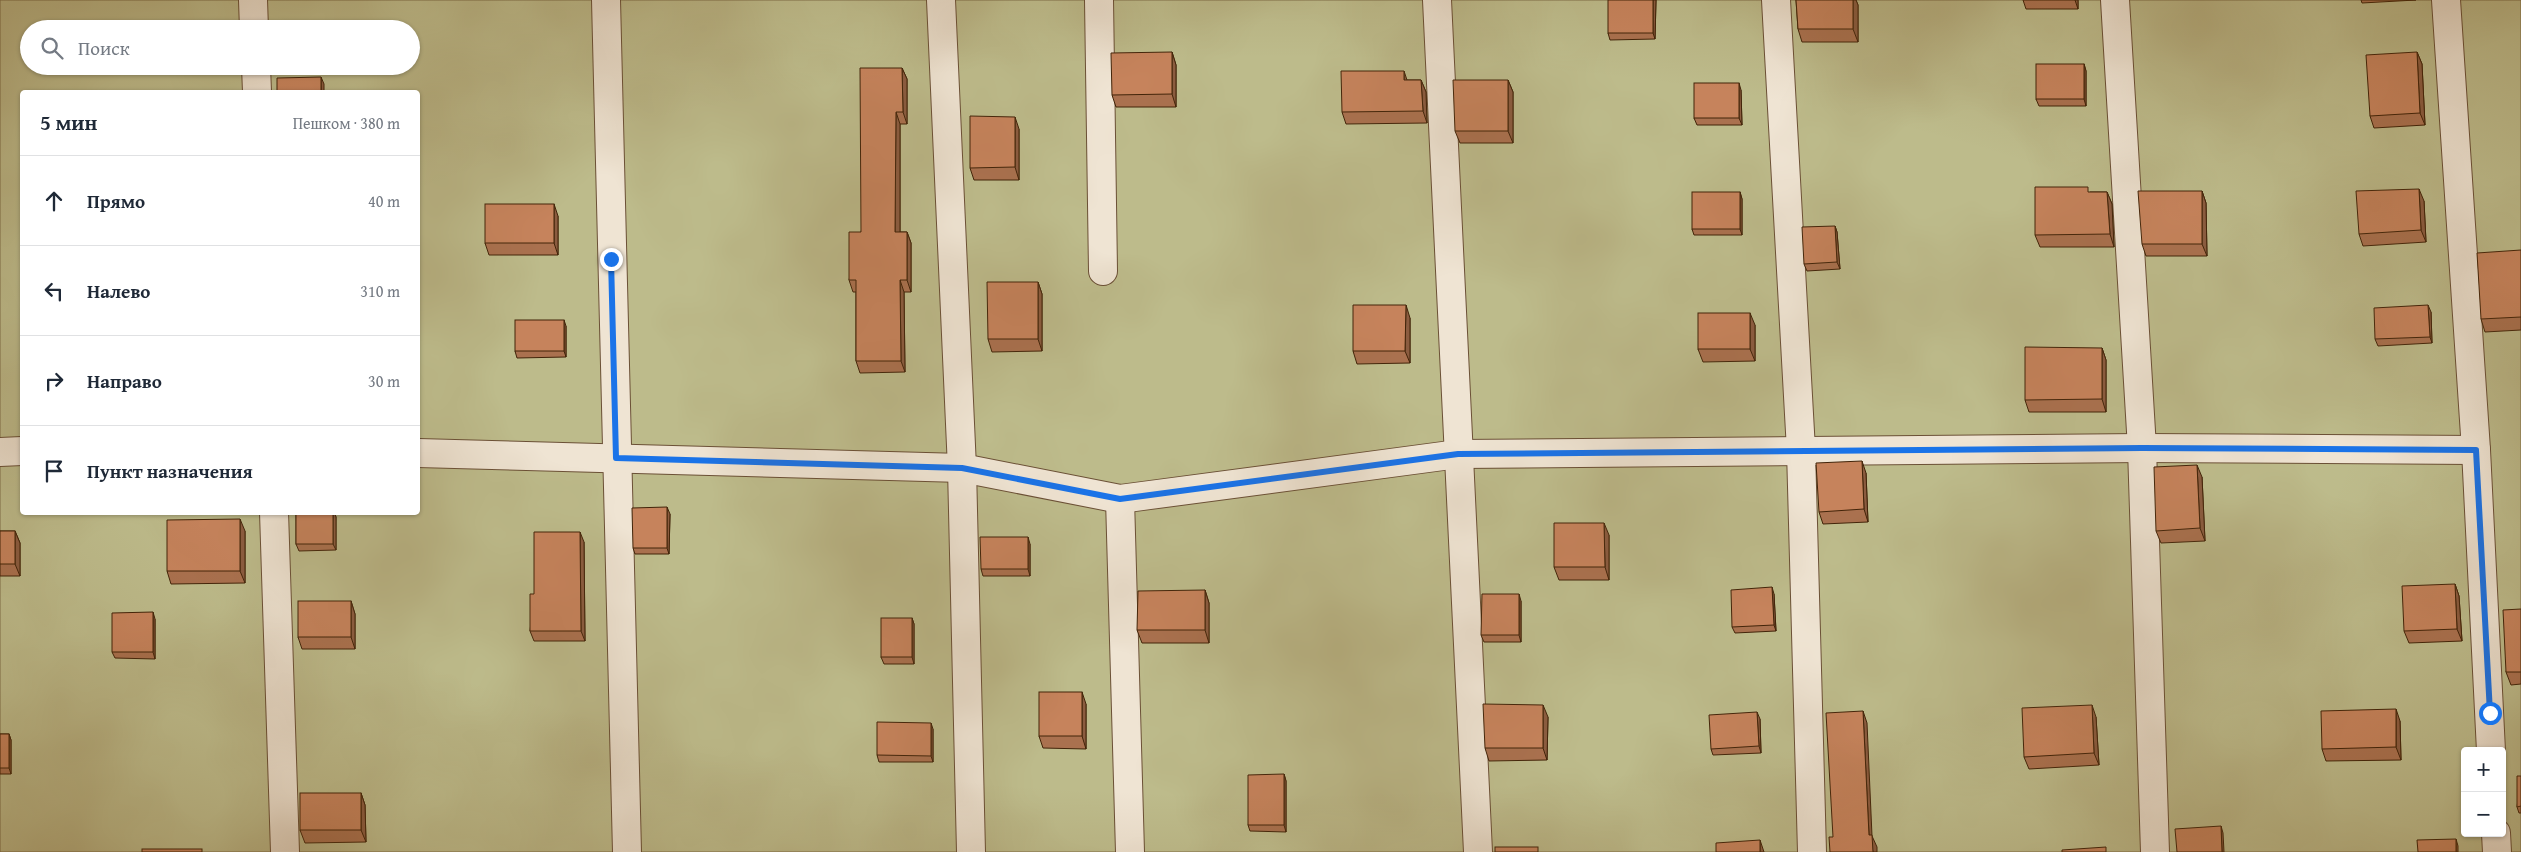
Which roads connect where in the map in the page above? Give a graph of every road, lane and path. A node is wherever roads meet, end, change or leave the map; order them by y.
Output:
1 (253, 0) edge
2 (606, 0) edge
3 (941, 0) edge
4 (1099, 0) edge
5 (1438, 0) edge
6 (1776, 0) edge
7 (2115, 0) edge
8 (2446, 0) edge
9 (254, 20) edge
10 (256, 75) edge
11 (257, 90) edge
12 (1103, 271) dead end
13 (2142, 448) junction
14 (1801, 450) junction
15 (2476, 450) junction
16 (20, 451) edge
17 (0, 452) edge
18 (420, 453) edge
19 (1458, 454) junction
20 (616, 458) junction
21 (962, 468) junction
22 (1120, 499) junction
23 (274, 515) edge
24 (2491, 747) edge
25 (2496, 837) edge
26 (285, 852) edge
27 (627, 852) edge
28 (971, 852) edge
29 (1130, 852) edge
30 (1478, 852) edge
31 (1812, 852) edge
32 (2155, 852) edge
33 (2497, 852) edge

1 - 9 street
2 - 20 street
3 - 21 street
4 - 12 street
5 - 19 street
6 - 14 street
7 - 13 street
8 - 15 street
10 - 11 street
13 - 14 street
13 - 15 street
13 - 32 street
14 - 19 street
14 - 31 street
15 - 24 street
16 - 17 street
18 - 20 street
19 - 22 street
19 - 30 street
20 - 21 street
20 - 27 street
21 - 22 street
21 - 28 street
22 - 29 street
23 - 26 street
25 - 33 street

